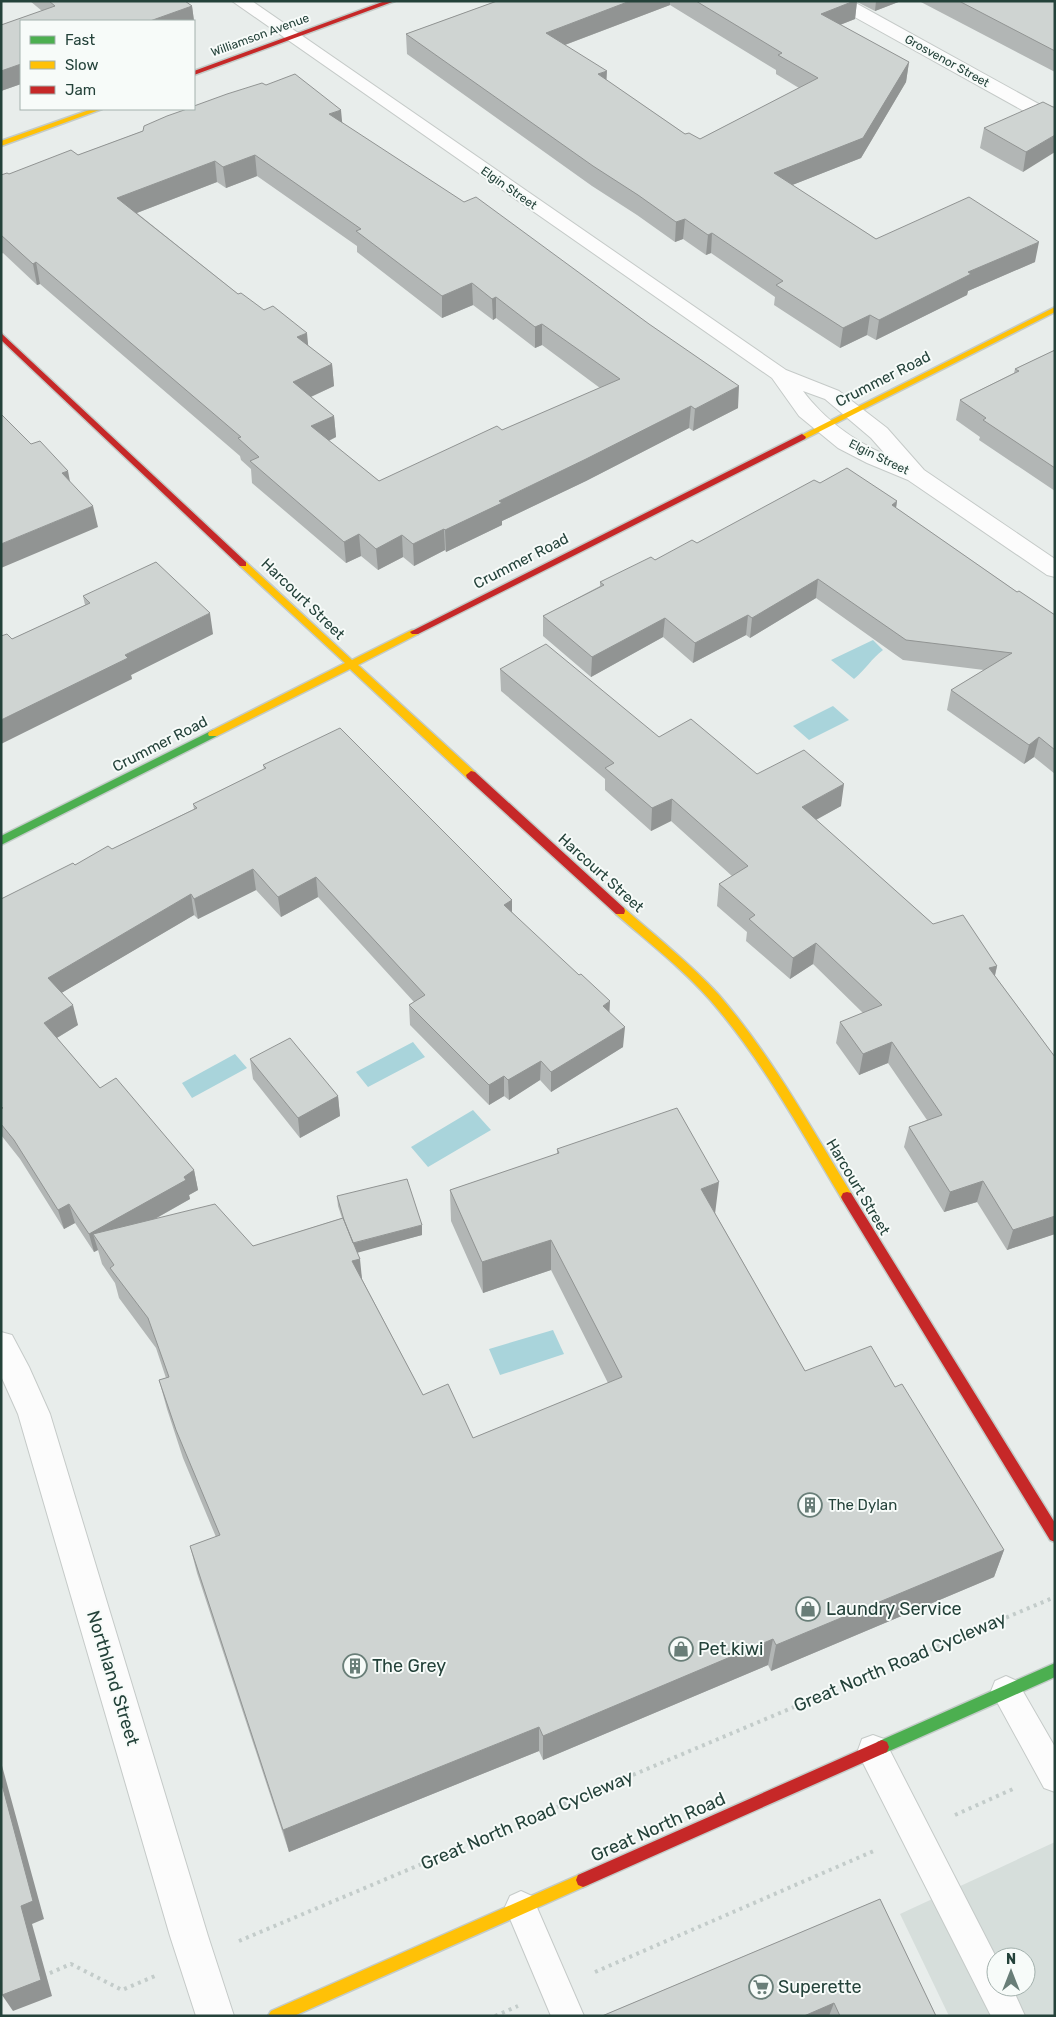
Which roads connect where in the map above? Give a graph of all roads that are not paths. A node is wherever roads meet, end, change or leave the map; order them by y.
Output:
1 (240, 1) edge
2 (392, 1) edge
3 (839, 1) edge
4 (292, 38) junction
5 (195, 74) edge
6 (95, 110) edge
7 (1055, 121) edge
8 (1, 144) edge
9 (1055, 309) edge
10 (1, 335) edge
11 (779, 374) junction
12 (853, 412) junction
13 (826, 426) junction
14 (916, 475) junction
15 (1055, 570) edge
16 (349, 664) junction
17 (1, 841) edge
18 (1, 1345) edge
19 (1055, 1536) edge
20 (1055, 1670) edge
21 (1006, 1691) junction
22 (873, 1750) junction
23 (1053, 1774) edge
24 (521, 1907) junction
25 (562, 2002) edge
26 (215, 2016) edge
27 (276, 2016) edge
28 (1009, 2016) edge

1 - 4 street, Elgin Street
2 - 4 street, Williamson Avenue
3 - 7 street, Grosvenor Street
4 - 5 street, Williamson Avenue
4 - 11 street, Elgin Street
6 - 8 street
9 - 12 street, Crummer Road
10 - 16 street, Harcourt Street
11 - 12 street, Elgin Street
11 - 13 street, Elgin Street
12 - 13 street, Crummer Road
12 - 14 street, Elgin Street
13 - 14 street, Elgin Street
13 - 16 street, Crummer Road
14 - 15 street, Elgin Street
16 - 17 street, Crummer Road
16 - 19 street, Harcourt Street
18 - 26 street, Northland Street
20 - 21 street, Great North Road
21 - 22 street, Great North Road
21 - 23 lane
22 - 24 street, Great North Road
22 - 28 lane
24 - 25 lane
24 - 27 street, Great North Road

